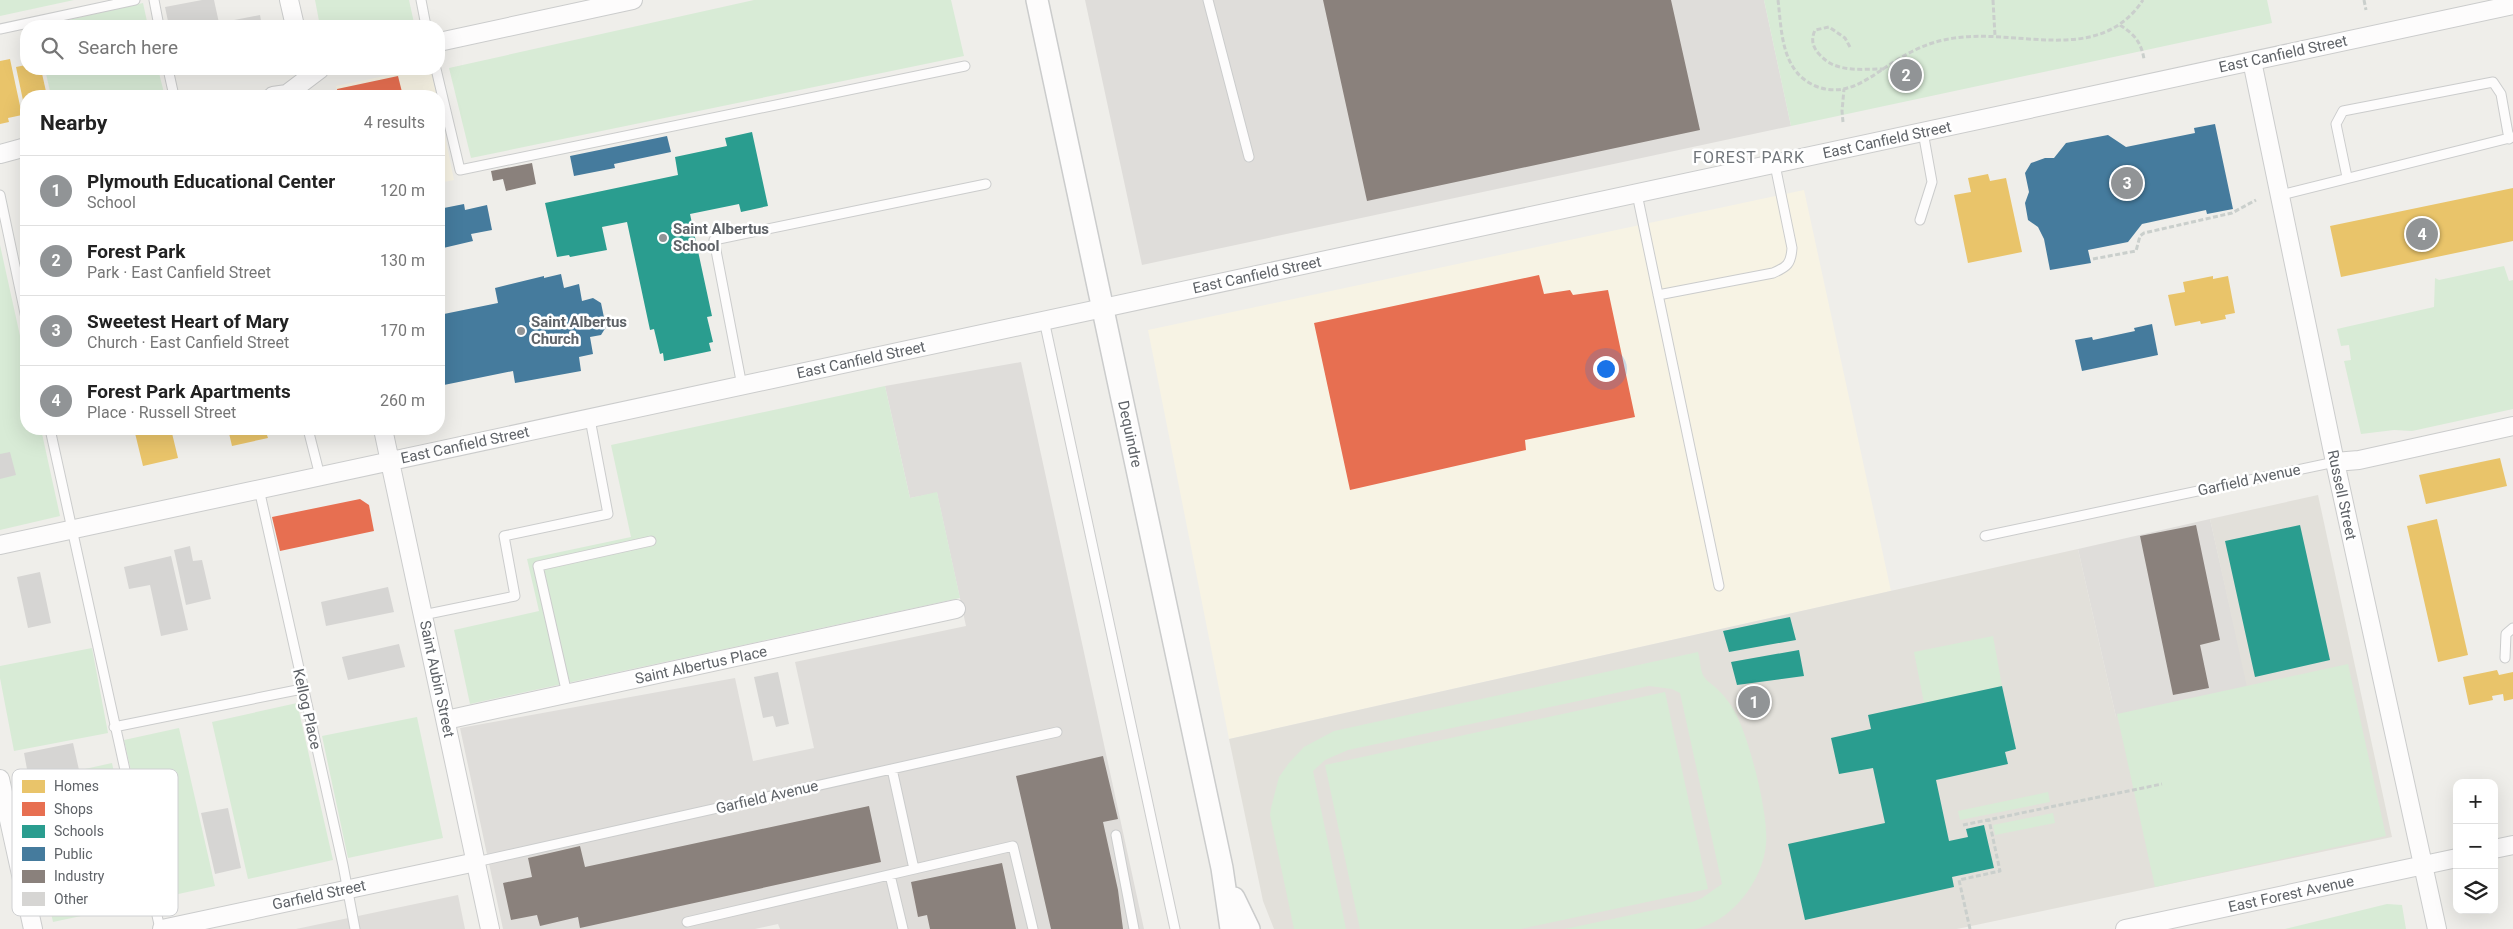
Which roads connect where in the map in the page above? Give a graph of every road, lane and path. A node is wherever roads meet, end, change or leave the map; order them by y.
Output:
1 (135, 0) edge
2 (154, 0) edge
3 (289, 0) edge
4 (421, 0) edge
5 (633, 0) edge
6 (1037, 0) edge
7 (1208, 0) edge
8 (1778, 0) edge
9 (1993, 0) edge
10 (2143, 0) edge
11 (2364, 0) edge
12 (2513, 5) edge
13 (2366, 10) dead end
14 (42, 20) edge
15 (158, 20) edge
16 (294, 20) edge
17 (425, 20) edge
18 (20, 25) edge
19 (2120, 25) junction
20 (0, 29) edge
21 (1995, 36) junction
22 (445, 41) edge
23 (1850, 47) dead end
24 (2144, 59) dead end
25 (2252, 61) junction
26 (965, 66) dead end
27 (1884, 69) junction
28 (169, 75) edge
29 (437, 75) edge
30 (307, 82) edge
31 (1844, 89) junction
32 (173, 90) edge
33 (294, 90) edge
34 (441, 90) edge
35 (445, 107) edge
36 (1843, 122) dead end
37 (1923, 132) junction
38 (2511, 138) edge
39 (20, 149) edge
40 (0, 154) edge
41 (1249, 157) dead end
42 (1775, 165) junction
43 (2347, 178) junction
44 (986, 184) dead end
45 (1637, 194) junction
46 (0, 195) edge
47 (2281, 195) junction
48 (2256, 200) dead end
49 (1920, 220) dead end
50 (2093, 258) dead end
51 (20, 290) edge
52 (1658, 295) junction
53 (1104, 308) junction
54 (1044, 320) junction
55 (742, 386) junction
56 (590, 419) junction
57 (2513, 426) edge
58 (51, 435) edge
59 (310, 435) edge
60 (384, 435) edge
61 (390, 461) junction
62 (2335, 462) junction
63 (320, 476) junction
64 (259, 489) junction
65 (72, 530) junction
66 (1985, 536) dead end
67 (651, 541) dead end
68 (0, 545) edge
69 (1719, 586) dead end
70 (956, 609) dead end
71 (423, 615) junction
72 (2513, 628) edge
73 (2505, 658) dead end
74 (302, 689) junction
75 (567, 694) junction
76 (446, 720) junction
77 (114, 727) junction
78 (1057, 732) dead end
79 (124, 769) edge
80 (892, 769) junction
81 (0, 778) edge
82 (2162, 784) dead end
83 (1989, 820) junction
84 (1963, 825) dead end
85 (12, 833) edge
86 (1116, 835) dead end
87 (2513, 845) edge
88 (2498, 848) edge
89 (2453, 859) edge
90 (476, 862) junction
91 (2424, 866) junction
92 (1222, 868) junction
93 (914, 869) junction
94 (890, 875) junction
95 (347, 890) junction
96 (30, 916) edge
97 (158, 916) edge
98 (687, 922) dead end
99 (33, 929) edge
100 (161, 929) edge
101 (354, 929) edge
102 (490, 929) edge
103 (903, 929) edge
104 (1033, 929) edge
105 (1134, 929) edge
106 (1175, 929) edge
107 (1231, 929) edge
108 (1249, 929) edge
109 (1970, 929) edge
110 (2125, 929) edge
111 (2437, 929) edge

1 - 14 lane
2 - 15 lane
3 - 16 street
4 - 17 lane
5 - 22 street
6 - 53 street, Dequindre
7 - 41 lane
8 - 31 path
9 - 21 path
10 - 19 path
11 - 13 path
12 - 25 street, East Canfield Street
18 - 20 lane
19 - 21 path
19 - 24 path
21 - 27 path
23 - 27 path
25 - 37 street, East Canfield Street
25 - 47 street, Russell Street
26 - 35 lane
27 - 31 path
28 - 32 lane
29 - 34 lane
30 - 33 street
31 - 36 path
37 - 42 street, East Canfield Street
37 - 49 lane
38 - 43 lane
38 - 43 lane
39 - 40 street
42 - 45 street, East Canfield Street
42 - 52 lane
43 - 47 lane
44 - 55 lane
45 - 52 lane
45 - 53 street, East Canfield Street
46 - 51 lane
47 - 62 street, Russell Street
48 - 50 path
52 - 69 lane
53 - 54 street, East Canfield Street
53 - 92 street, Dequindre
54 - 55 street, East Canfield Street
54 - 106 lane
55 - 56 street, East Canfield Street
56 - 61 street, East Canfield Street
56 - 71 lane
57 - 62 street, Garfield Avenue
58 - 65 lane
59 - 63 lane
60 - 61 street, Saint Aubin Street
61 - 63 street, East Canfield Street
61 - 71 street, Saint Aubin Street
62 - 66 lane, Garfield Avenue
62 - 91 street, Russell Street
63 - 64 street, East Canfield Street
64 - 65 street, East Canfield Street
64 - 74 lane, Kellog Place
65 - 68 street, East Canfield Street
65 - 77 lane
67 - 75 lane
70 - 75 street, Saint Albertus Place
71 - 76 street, Saint Aubin Street
72 - 73 lane
74 - 77 lane
74 - 95 lane, Kellog Place
75 - 76 street, Saint Albertus Place
76 - 90 street, Saint Aubin Street
77 - 79 lane
78 - 80 lane, Garfield Avenue
80 - 90 lane, Garfield Avenue
80 - 93 lane
81 - 85 street
82 - 83 path
83 - 84 path
83 - 109 path
86 - 105 lane
87 - 88 street
89 - 91 street, East Forest Avenue
90 - 95 street, Garfield Street
90 - 102 street, Saint Aubin Street
91 - 110 street, East Forest Avenue
91 - 111 street, Russell Street
92 - 107 street, Dequindre
92 - 108 street, Dequindre
93 - 94 lane
93 - 104 lane
94 - 98 lane
94 - 103 lane
95 - 100 street, Garfield Street
95 - 101 lane, Kellog Place
96 - 99 street
97 - 100 lane

